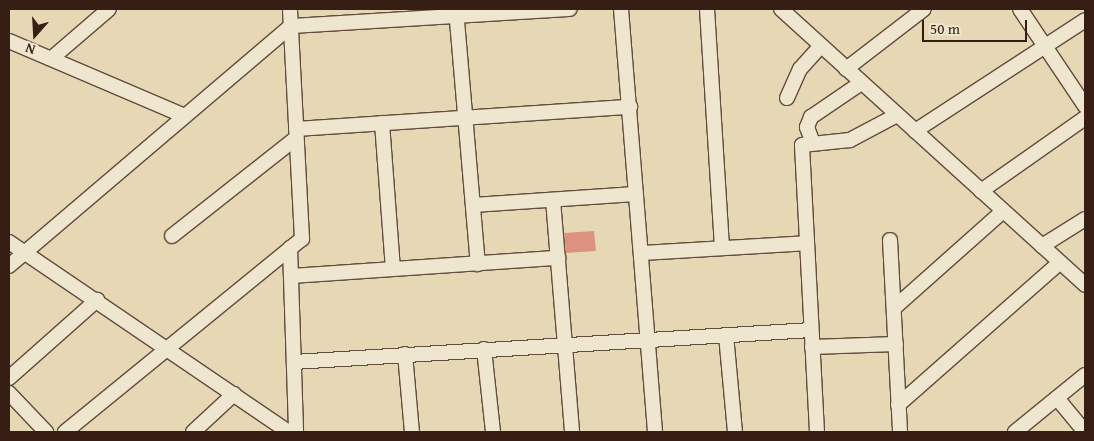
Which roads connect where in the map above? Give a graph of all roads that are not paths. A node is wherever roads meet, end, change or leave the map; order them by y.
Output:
1 (109, 9) edge
2 (290, 9) edge
3 (569, 9) edge
4 (621, 9) edge
5 (706, 9) edge
6 (781, 9) edge
7 (924, 9) edge
8 (1020, 9) edge
9 (456, 12) edge
10 (1085, 20) edge
11 (291, 26) junction
12 (9, 41) edge
13 (821, 46) junction
14 (1046, 46) junction
15 (52, 58) junction
16 (846, 69) junction
17 (861, 83) junction
18 (787, 98) dead end
19 (1085, 106) edge
20 (630, 107) junction
21 (897, 115) junction
22 (184, 116) junction
23 (465, 118) junction
24 (1085, 118) edge
25 (382, 123) junction
26 (915, 131) junction
27 (296, 134) junction
28 (813, 143) junction
29 (981, 191) junction
30 (636, 194) junction
31 (554, 200) junction
32 (473, 205) junction
33 (1003, 211) junction
34 (1085, 219) edge
35 (172, 236) dead end
36 (890, 240) dead end
37 (9, 242) edge
38 (807, 243) junction
39 (1042, 246) junction
40 (290, 248) junction
41 (722, 248) junction
42 (25, 250) junction
43 (641, 253) junction
44 (558, 258) junction
45 (1060, 262) junction
46 (478, 264) junction
47 (9, 266) edge
48 (393, 269) junction
49 (291, 276) junction
50 (1085, 285) edge
51 (97, 300) junction
52 (895, 306) junction
53 (812, 330) junction
54 (726, 335) junction
55 (648, 340) junction
56 (564, 344) junction
57 (896, 344) junction
58 (812, 347) junction
59 (167, 348) junction
60 (484, 349) junction
61 (405, 354) junction
62 (294, 362) junction
63 (1085, 375) edge
64 (9, 378) edge
65 (9, 393) edge
66 (234, 394) junction
67 (1057, 398) junction
68 (898, 405) junction
69 (46, 432) edge
70 (65, 432) edge
71 (193, 432) edge
72 (289, 432) edge
73 (296, 432) edge
74 (412, 432) edge
75 (493, 432) edge
76 (572, 432) edge
77 (655, 432) edge
78 (735, 432) edge
79 (817, 432) edge
80 (900, 432) edge
81 (1016, 432) edge
82 (1085, 432) edge

1 - 15 street
2 - 11 street
3 - 9 street
4 - 20 street
5 - 41 street
6 - 13 street
7 - 16 street
8 - 14 street
9 - 11 street
9 - 23 street
10 - 14 street
11 - 22 street
11 - 27 street
12 - 15 street
13 - 16 street
13 - 18 street
14 - 19 street
14 - 26 street
15 - 22 street
16 - 17 street
17 - 21 street
17 - 28 street
20 - 23 street
20 - 30 street
21 - 26 street
21 - 28 street
22 - 42 street
23 - 25 street
23 - 32 street
24 - 29 street
25 - 27 street
25 - 48 street
26 - 29 street
27 - 35 street
27 - 40 street
28 - 38 street
29 - 33 street
30 - 31 street
30 - 43 street
31 - 32 street
31 - 44 street
32 - 46 street
33 - 39 street
33 - 52 street
34 - 39 street
36 - 52 street
37 - 42 street
38 - 41 street
38 - 53 street
39 - 45 street
40 - 49 street
40 - 59 street
41 - 43 street
42 - 47 street
42 - 51 street
43 - 55 street
44 - 46 street
44 - 56 street
45 - 50 street
45 - 68 street
46 - 48 street
48 - 49 street
49 - 62 street
51 - 59 street
51 - 64 street
52 - 57 street
53 - 54 street
53 - 58 street
54 - 55 street
54 - 78 street
55 - 56 street
55 - 77 street
56 - 60 street
56 - 76 street
57 - 58 street
57 - 68 street
58 - 79 street
59 - 66 street
59 - 70 street
60 - 61 street
60 - 75 street
61 - 62 street
61 - 74 street
62 - 73 street
63 - 67 street
65 - 69 street
66 - 71 street
66 - 72 street
67 - 81 street
67 - 82 street
68 - 80 street

